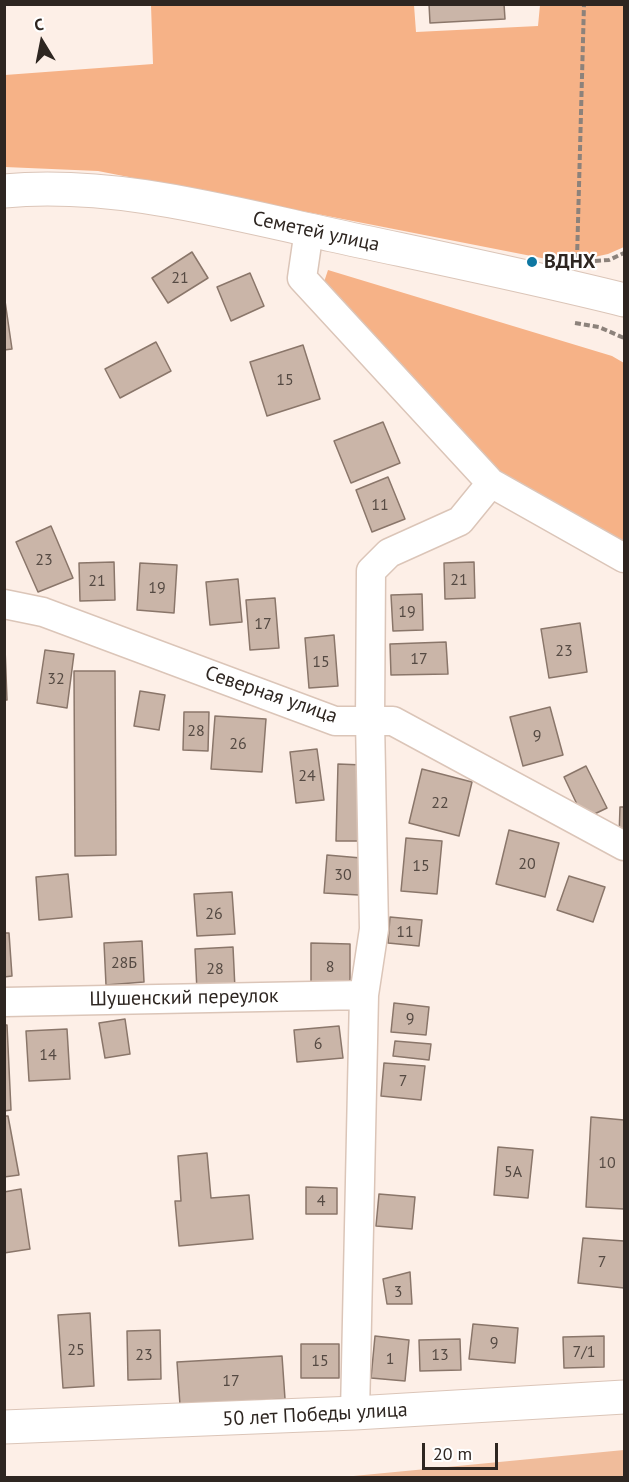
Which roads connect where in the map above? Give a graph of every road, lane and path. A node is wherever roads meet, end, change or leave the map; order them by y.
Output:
1 (584, 4) edge
2 (4, 191) edge
3 (309, 230) junction
4 (624, 254) edge
5 (588, 262) dead end
6 (577, 264) dead end
7 (617, 293) edge
8 (575, 323) dead end
9 (624, 338) edge
10 (491, 483) junction
11 (624, 558) edge
12 (4, 604) edge
13 (370, 720) junction
14 (624, 846) edge
15 (364, 995) junction
16 (4, 1002) edge
17 (624, 1397) edge
18 (355, 1413) junction
19 (4, 1427) edge

1 - 6 path
2 - 3 main road, Семетей улица
3 - 7 main road, Семетей улица
3 - 10 street
4 - 5 path
8 - 9 path
10 - 11 street
10 - 13 street
12 - 13 street, Северная улица
13 - 14 street, Северная улица
13 - 15 street
15 - 16 street, Шушенский переулок
15 - 18 street
17 - 18 main road, 50 лет Победы улица
18 - 19 main road, 50 лет Победы улица

